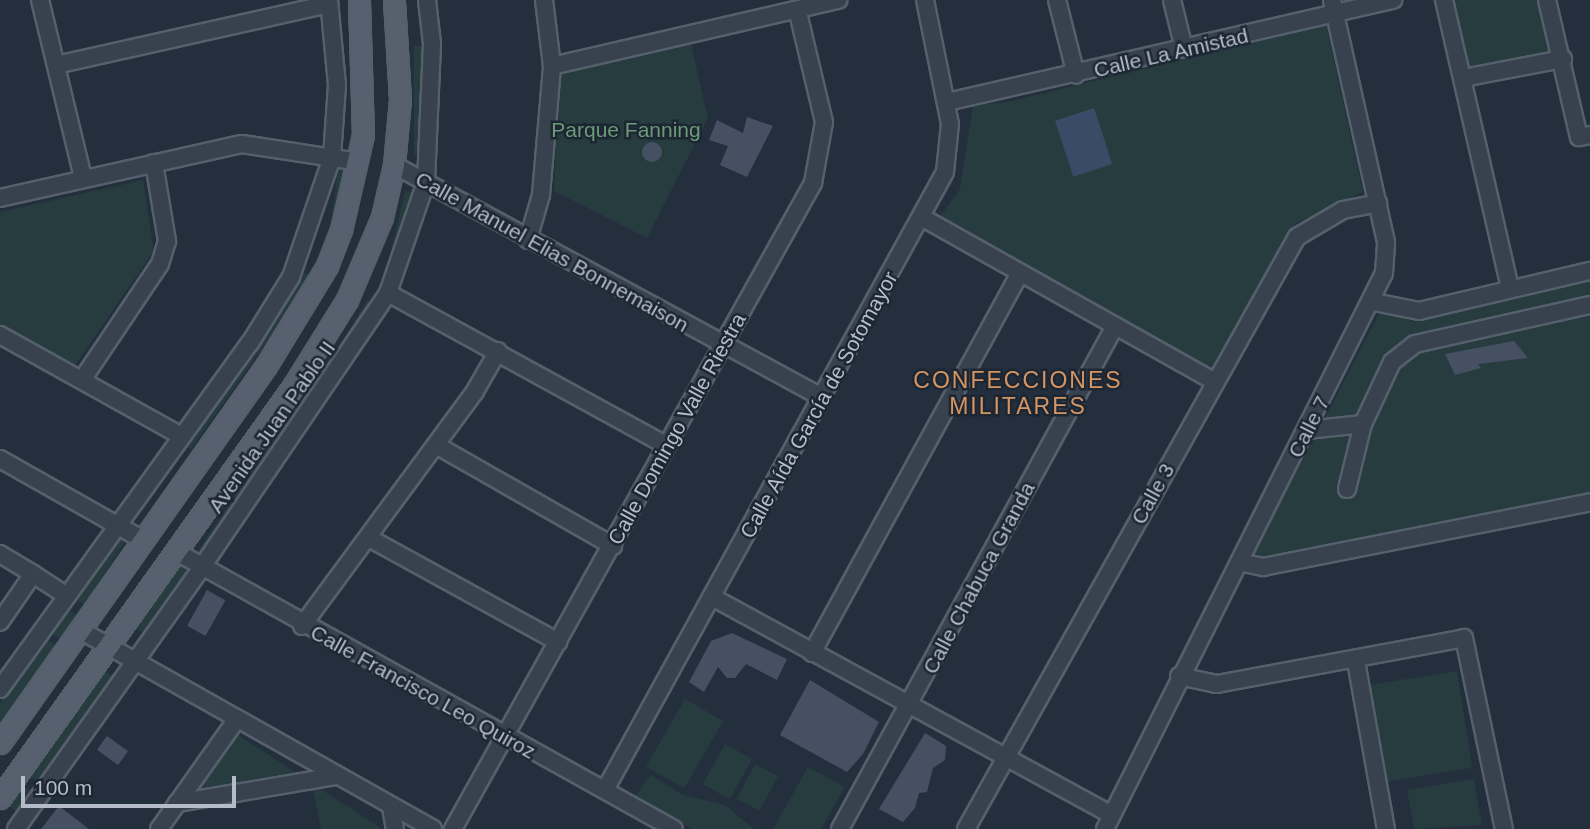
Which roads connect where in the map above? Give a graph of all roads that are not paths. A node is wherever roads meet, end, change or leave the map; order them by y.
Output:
1 (40, 0) edge
2 (359, 0) edge
3 (394, 0) edge
4 (427, 0) edge
5 (544, 0) edge
6 (839, 0) edge
7 (925, 0) edge
8 (1057, 0) edge
9 (1172, 0) edge
10 (1393, 0) edge
11 (1444, 0) edge
12 (1547, 0) edge
13 (329, 2) edge
14 (1334, 7) edge
15 (797, 9) junction
16 (1184, 49) junction
17 (1563, 59) junction
18 (56, 65) junction
19 (552, 66) junction
20 (1076, 75) junction
21 (1463, 78) junction
22 (947, 102) junction
23 (1590, 135) edge
24 (332, 157) junction
25 (359, 162) junction
26 (154, 163) junction
27 (394, 165) junction
28 (83, 178) junction
29 (426, 182) junction
30 (0, 198) edge
31 (1378, 203) junction
32 (923, 218) junction
33 (527, 240) junction
34 (1590, 271) edge
35 (1020, 273) junction
36 (1510, 289) junction
37 (388, 293) junction
38 (1374, 302) junction
39 (1590, 304) edge
40 (1115, 326) junction
41 (0, 335) edge
42 (722, 346) junction
43 (498, 351) junction
44 (267, 366) junction
45 (82, 380) junction
46 (1215, 382) junction
47 (295, 385) junction
48 (821, 397) junction
49 (1363, 424) junction
50 (1307, 430) junction
51 (180, 435) junction
52 (666, 444) junction
53 (436, 445) junction
54 (0, 459) edge
55 (1347, 489) dead end
56 (1590, 502) edge
57 (117, 524) junction
58 (369, 538) junction
59 (143, 540) junction
60 (613, 546) junction
61 (174, 551) junction
62 (0, 554) edge
63 (1239, 562) junction
64 (202, 567) junction
65 (33, 574) junction
66 (66, 596) junction
67 (713, 598) junction
68 (0, 622) edge
69 (302, 626) junction
70 (80, 630) junction
71 (558, 642) junction
72 (106, 646) junction
73 (813, 653) junction
74 (132, 661) junction
75 (1356, 661) junction
76 (1179, 676) junction
77 (0, 689) edge
78 (909, 707) junction
79 (237, 719) junction
80 (507, 738) junction
81 (0, 743) edge
82 (1006, 761) junction
83 (337, 776) junction
84 (605, 790) junction
85 (0, 798) edge
86 (177, 803) junction
87 (391, 807) junction
88 (1109, 822) edge
89 (16, 829) edge
90 (159, 829) edge
91 (395, 829) edge
92 (433, 829) edge
93 (453, 829) edge
94 (674, 829) edge
95 (841, 829) edge
96 (966, 829) edge
97 (1386, 829) edge
98 (1504, 829) edge

1 - 18 street
2 - 25 main road, Avenida Juan Pablo II
3 - 27 main road, Avenida Juan Pablo II
4 - 29 street, Avenida Juan Pablo II
5 - 19 street
6 - 15 street
7 - 22 street, Calle Aída García de Sotomayor
8 - 20 street
9 - 16 street
10 - 14 street, Calle La Amistad
11 - 21 street
12 - 17 street
13 - 18 street
13 - 24 street
14 - 16 street, Calle La Amistad
14 - 31 street, Calle 7
15 - 19 street
15 - 42 street, Calle Domingo Valle Riestra
16 - 20 street, Calle La Amistad
17 - 21 street
17 - 23 street
18 - 28 street
19 - 33 street
20 - 22 street, Calle La Amistad
21 - 36 street
22 - 32 street, Calle Aída García de Sotomayor
24 - 25 street
24 - 26 street
24 - 51 street
25 - 44 main road, Avenida Juan Pablo II
26 - 28 street
26 - 45 street
27 - 29 street, Calle Manuel Elias Bonnemaison
27 - 47 main road, Avenida Juan Pablo II
28 - 30 street
29 - 33 street, Calle Manuel Elias Bonnemaison
29 - 37 street, Avenida Juan Pablo II
31 - 38 street, Calle 7
31 - 46 street, Calle 3
32 - 35 street
32 - 48 street, Calle Aída García de Sotomayor
33 - 42 street, Calle Manuel Elias Bonnemaison
34 - 36 street
35 - 40 street
35 - 73 street
36 - 38 street
37 - 43 street
37 - 64 street, Avenida Juan Pablo II
38 - 50 street, Calle 7
39 - 49 street
40 - 46 street
40 - 78 street, Calle Chabuca Granda
41 - 45 street
42 - 48 street, Calle Manuel Elias Bonnemaison
42 - 52 street, Calle Domingo Valle Riestra
43 - 52 street
43 - 53 street
44 - 47 main road
44 - 59 main road, Avenida Juan Pablo II
45 - 51 street
46 - 82 street, Calle 3
47 - 61 main road, Avenida Juan Pablo II
48 - 67 street, Calle Aída García de Sotomayor
49 - 50 street
49 - 55 street
50 - 63 street, Calle 7
51 - 57 street
52 - 60 street, Calle Domingo Valle Riestra
53 - 58 street
53 - 60 street
54 - 57 street
56 - 63 street
57 - 59 street
57 - 66 street
58 - 69 street
58 - 71 street
59 - 70 main road, Avenida Juan Pablo II
60 - 71 street, Calle Domingo Valle Riestra
61 - 64 street, Calle Francisco Leo Quiroz
61 - 72 main road, Avenida Juan Pablo II
62 - 65 street
63 - 76 street, Calle 7
64 - 69 street, Calle Francisco Leo Quiroz
64 - 74 street, Avenida Juan Pablo II
65 - 66 street
65 - 68 street
66 - 77 street
67 - 73 street
67 - 84 street, Calle Aída García de Sotomayor
69 - 80 street, Calle Francisco Leo Quiroz
70 - 72 street
70 - 81 main road, Avenida Juan Pablo II
71 - 80 street, Calle Domingo Valle Riestra
72 - 74 street
72 - 85 main road, Avenida Juan Pablo II
73 - 78 street
74 - 79 street
74 - 89 street, Avenida Juan Pablo II
75 - 76 street
75 - 97 street
75 - 98 street
76 - 88 street, Calle 7
78 - 82 street
78 - 95 street, Calle Chabuca Granda
79 - 83 street
79 - 86 street
80 - 84 street, Calle Francisco Leo Quiroz
80 - 93 street, Calle Domingo Valle Riestra
82 - 88 street
82 - 96 street, Calle 3
83 - 86 street
83 - 87 street
84 - 94 street, Calle Francisco Leo Quiroz
86 - 90 street
87 - 91 street
87 - 92 street

